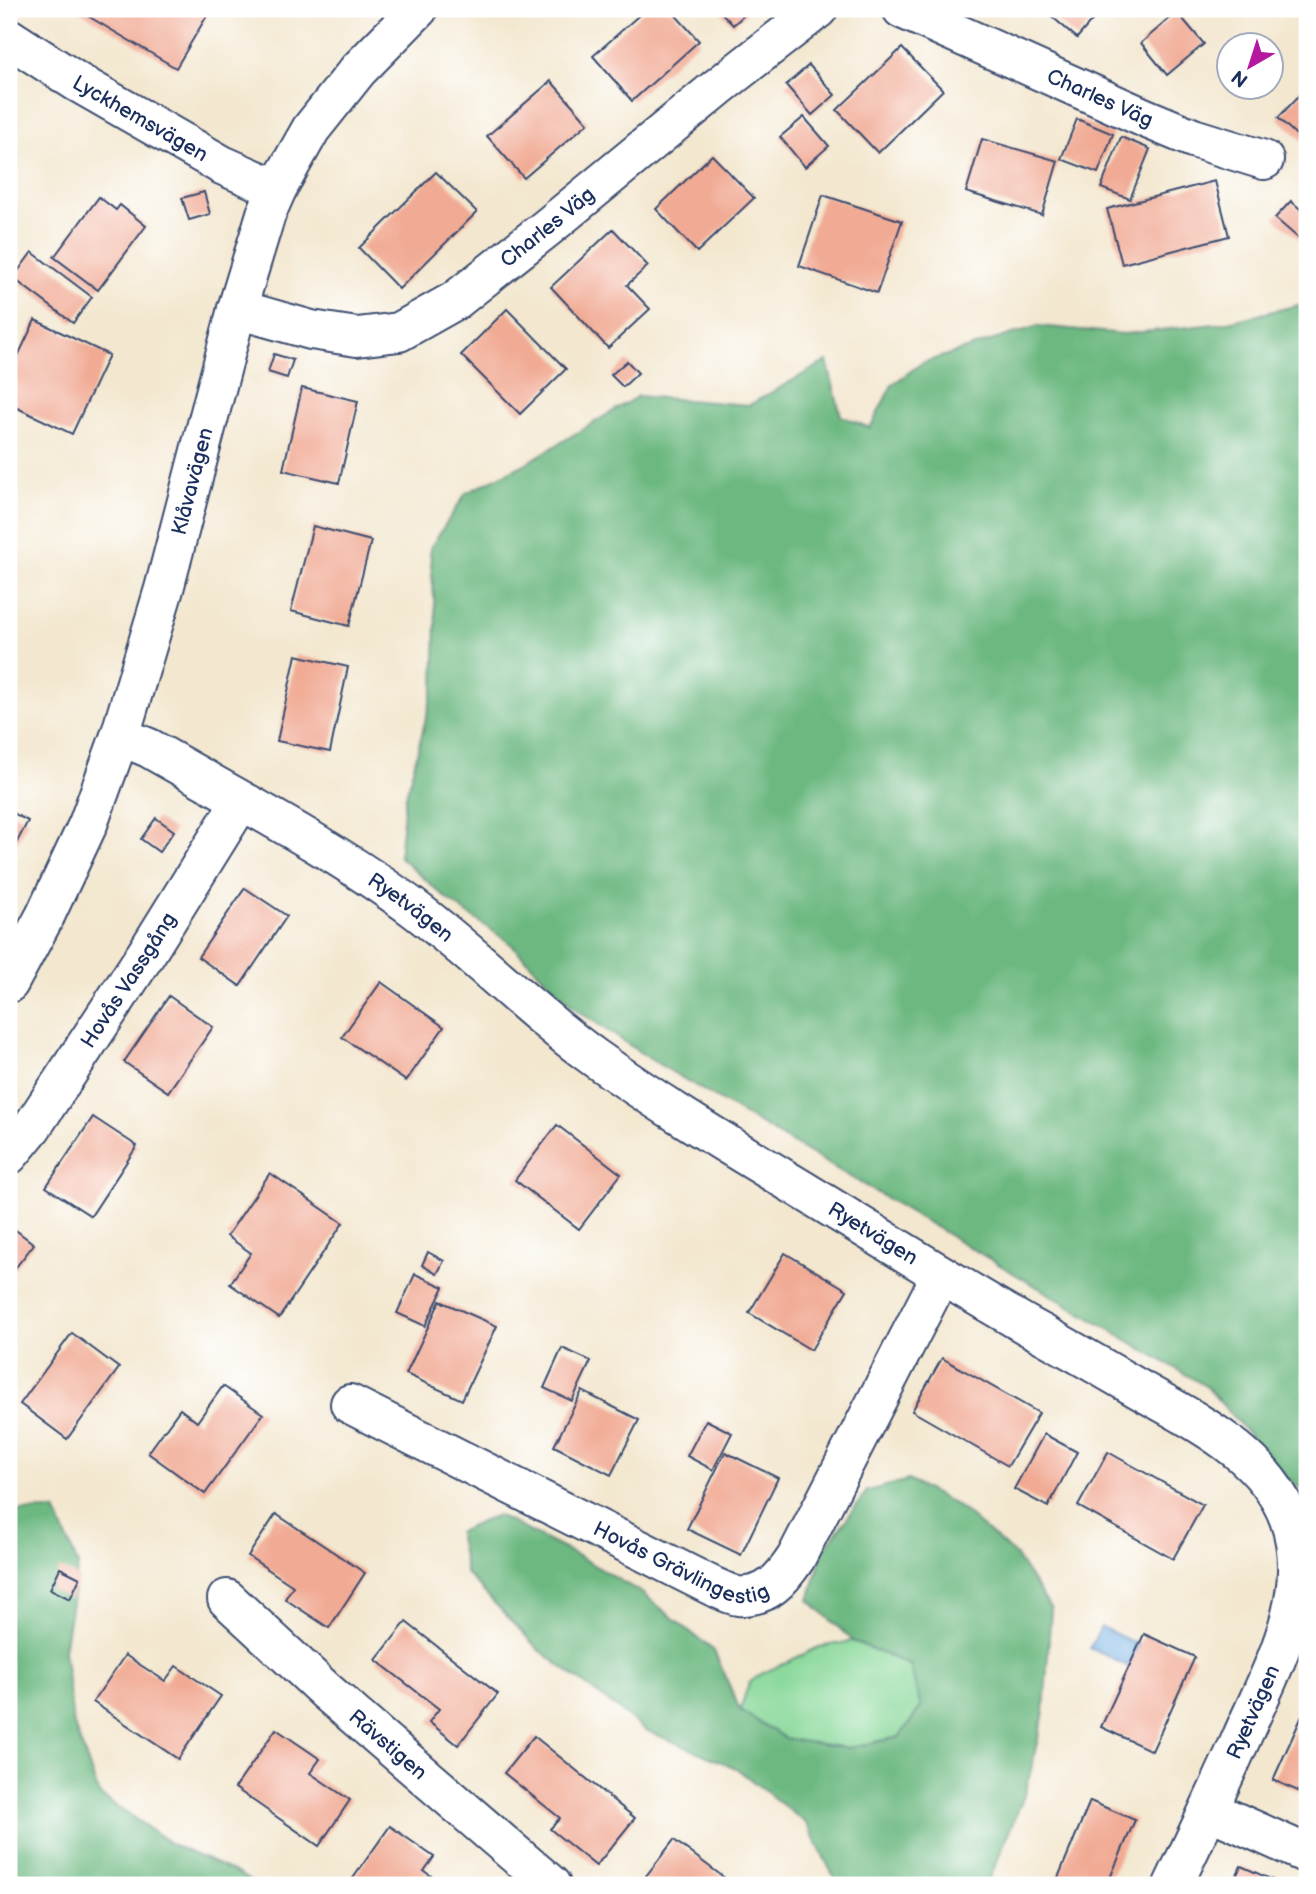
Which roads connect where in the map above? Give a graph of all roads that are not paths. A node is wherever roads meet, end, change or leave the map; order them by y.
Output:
1 (418, 9) edge
2 (818, 9) edge
3 (902, 9) edge
4 (9, 38) edge
5 (1264, 160) dead end
6 (277, 189) junction
7 (237, 309) junction
8 (120, 736) junction
9 (241, 801) junction
10 (9, 984) edge
11 (9, 1155) edge
12 (941, 1275) junction
13 (350, 1404) dead end
14 (227, 1599) dead end
15 (1209, 1810) junction
16 (1307, 1854) edge
17 (551, 1885) edge
18 (1173, 1885) edge

1 - 6 street, Klåvavägen
2 - 7 street, Charles Väg
3 - 5 street, Charles Väg
4 - 6 street, Lyckhemsvägen
6 - 7 street, Klåvavägen
7 - 8 street, Klåvavägen
8 - 9 street, Ryetvägen
8 - 10 street, Klåvavägen
9 - 11 street, Hovås Vassgång
9 - 12 street, Ryetvägen
12 - 13 street, Hovås Grävlingestig
12 - 15 street, Ryetvägen
14 - 17 street, Rävstigen
15 - 16 street
15 - 18 street, Ryetvägen

